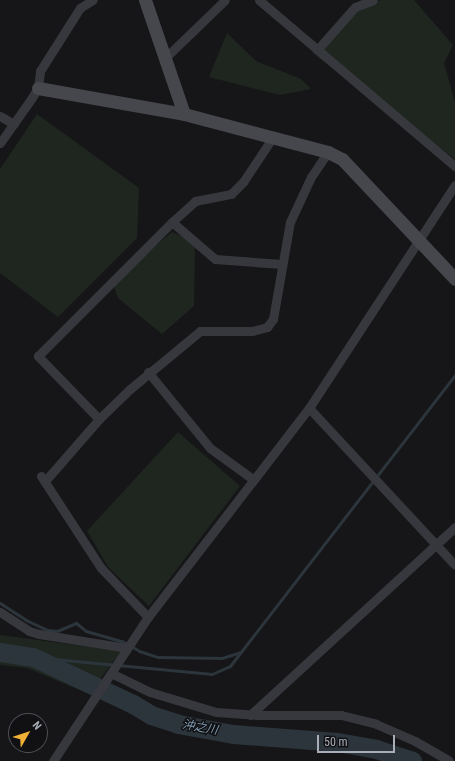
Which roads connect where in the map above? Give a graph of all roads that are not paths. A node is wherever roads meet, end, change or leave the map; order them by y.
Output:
1 (93, 0) edge
2 (145, 0) edge
3 (211, 0) edge
4 (259, 0) edge
5 (373, 0) edge
6 (222, 3) edge
7 (317, 50) junction
8 (165, 58) junction
9 (38, 88) junction
10 (184, 114) junction
11 (0, 116) edge
12 (14, 124) junction
13 (273, 137) junction
14 (0, 143) edge
15 (328, 152) junction
16 (455, 166) edge
17 (455, 185) edge
18 (172, 222) junction
19 (418, 240) junction
20 (282, 264) junction
21 (455, 279) edge
22 (148, 372) junction
23 (309, 408) junction
24 (99, 419) junction
25 (254, 480) junction
26 (455, 527) edge
27 (436, 544) junction
28 (455, 564) edge
29 (0, 612) edge
30 (148, 617) junction
31 (127, 648) junction
32 (111, 673) junction
33 (250, 715) junction
34 (53, 761) edge
35 (449, 761) edge

1 - 9 street
2 - 8 street
3 - 6 street
4 - 7 street
5 - 7 street
6 - 8 street
7 - 16 street
8 - 10 street
9 - 10 street
9 - 12 street
10 - 13 street
11 - 12 street
12 - 14 street
13 - 15 street
13 - 18 street
15 - 19 street
15 - 20 street
17 - 19 street
18 - 20 street
18 - 24 street
19 - 21 street
19 - 23 street
20 - 22 street
22 - 24 street
22 - 25 street
23 - 25 street
23 - 27 street
24 - 30 street
25 - 30 street
26 - 27 street
27 - 28 street
27 - 33 street
29 - 31 street
30 - 31 street
31 - 32 street
32 - 33 street
32 - 34 street
33 - 35 street

